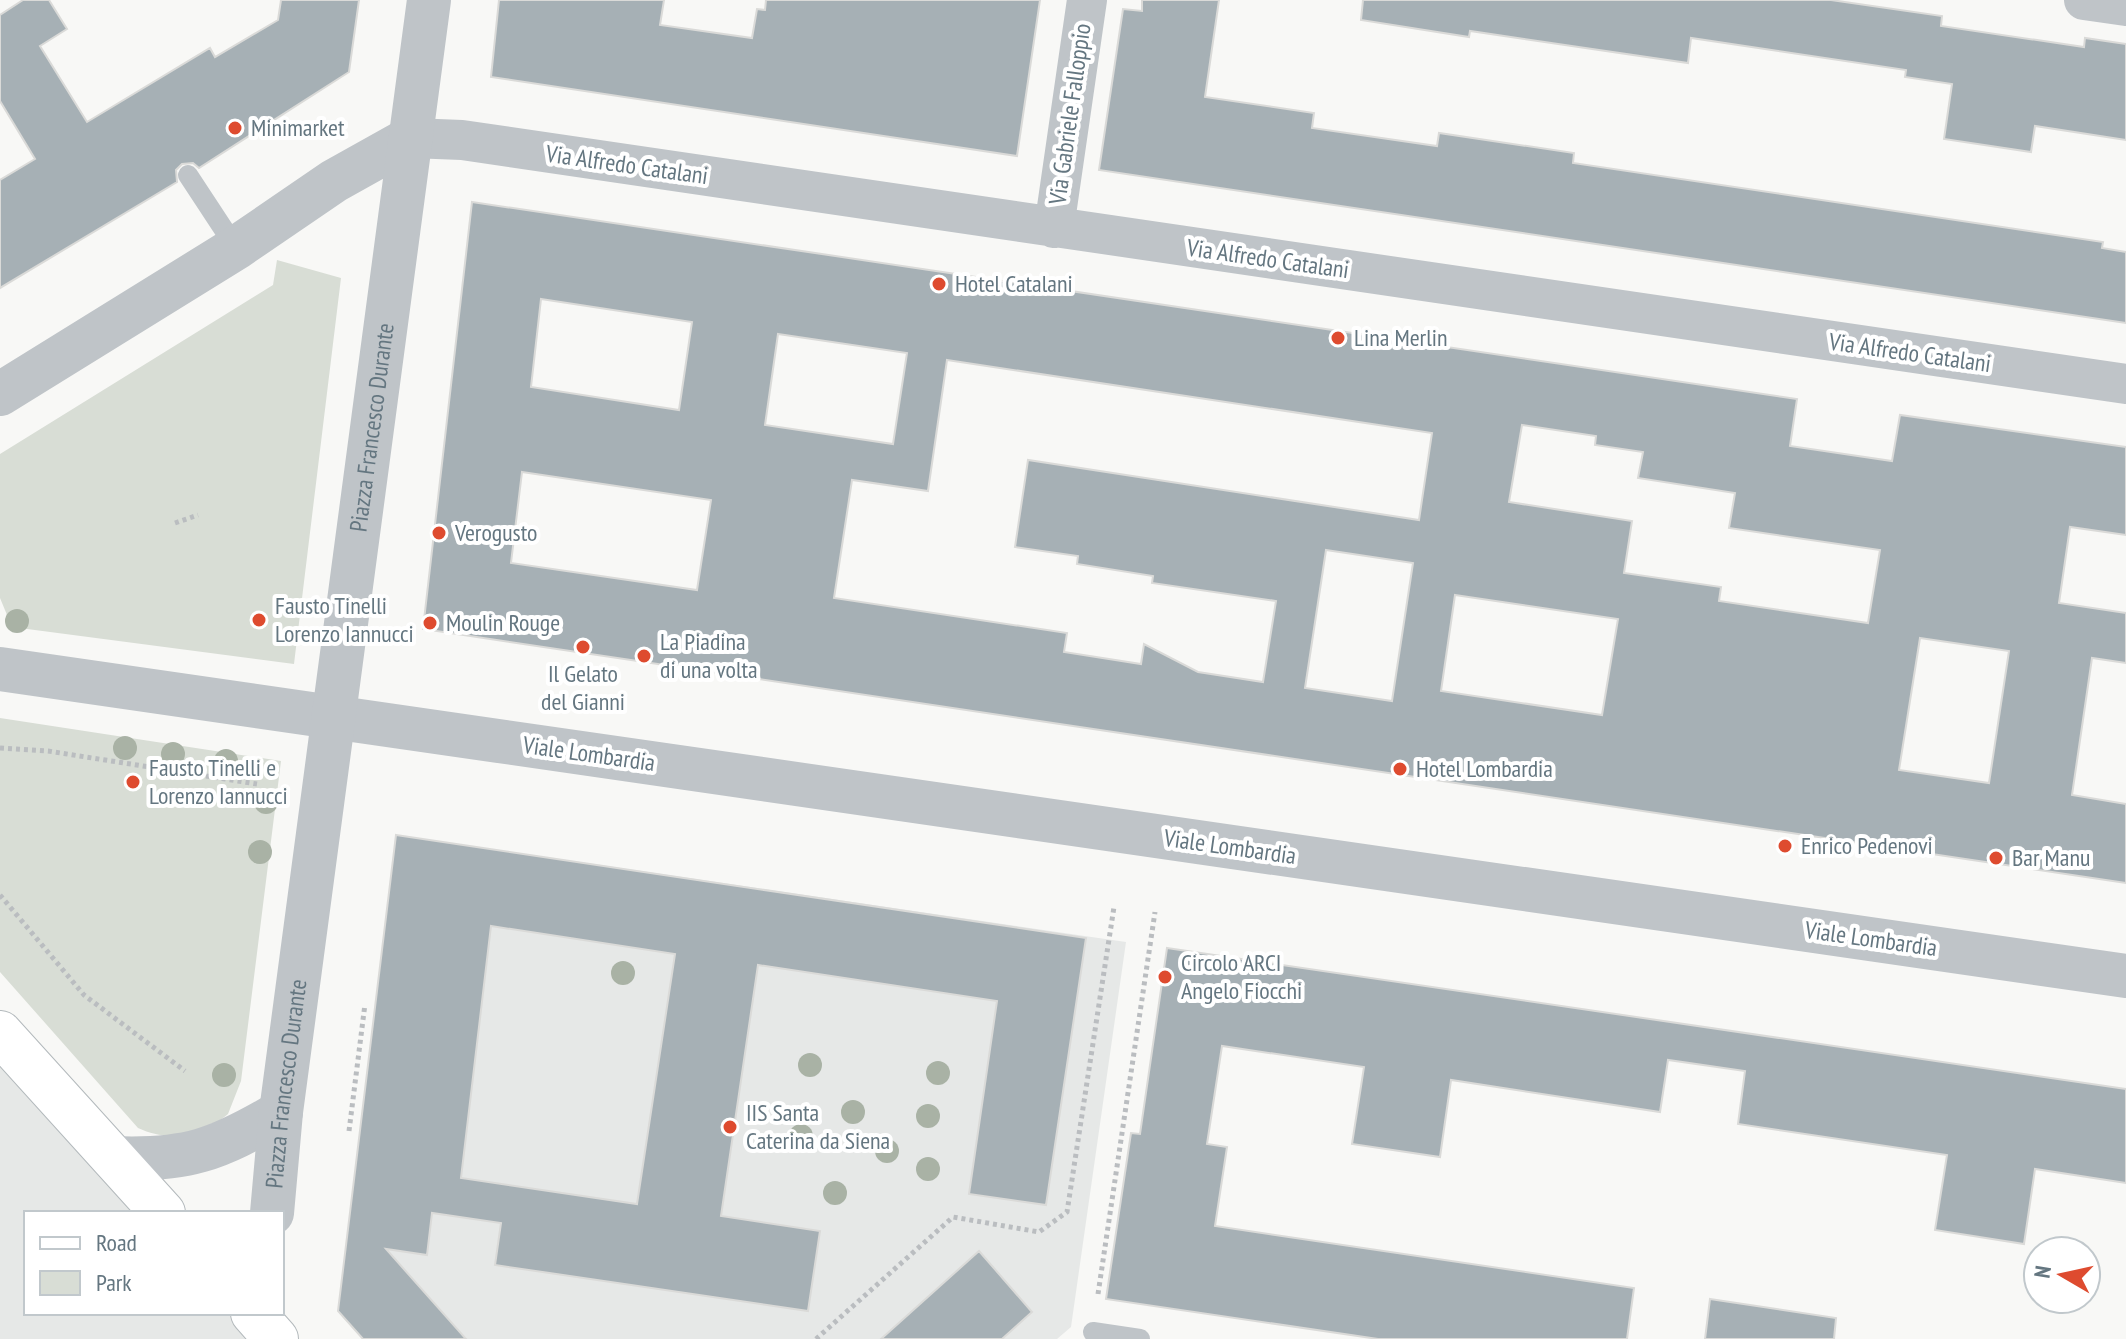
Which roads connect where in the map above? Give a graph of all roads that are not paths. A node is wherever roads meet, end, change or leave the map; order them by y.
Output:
1 (429, 0) edge
2 (1087, 0) edge
3 (2084, 0) edge
4 (2126, 6) edge
5 (411, 138) junction
6 (188, 175) dead end
7 (1054, 228) junction
8 (236, 248) junction
9 (2126, 384) edge
10 (0, 394) edge
11 (0, 669) edge
12 (334, 717) junction
13 (2126, 976) edge
14 (0, 1033) edge
15 (281, 1112) junction
16 (113, 1158) junction
17 (161, 1211) edge
18 (272, 1211) edge
19 (1093, 1332) dead end
20 (1140, 1339) edge

1 - 5 street, Piazza Francesco Durante
2 - 7 street, Via Gabriele Falloppio
3 - 4 street
5 - 7 street, Via Alfredo Catalani
5 - 8 street
5 - 12 street, Piazza Francesco Durante
6 - 8 lane
7 - 9 street, Via Alfredo Catalani
8 - 10 street
11 - 12 street
12 - 13 street, Viale Lombardia
12 - 15 street, Piazza Francesco Durante
14 - 16 main road
15 - 16 street
15 - 18 street, Piazza Francesco Durante
16 - 17 main road
19 - 20 lane

